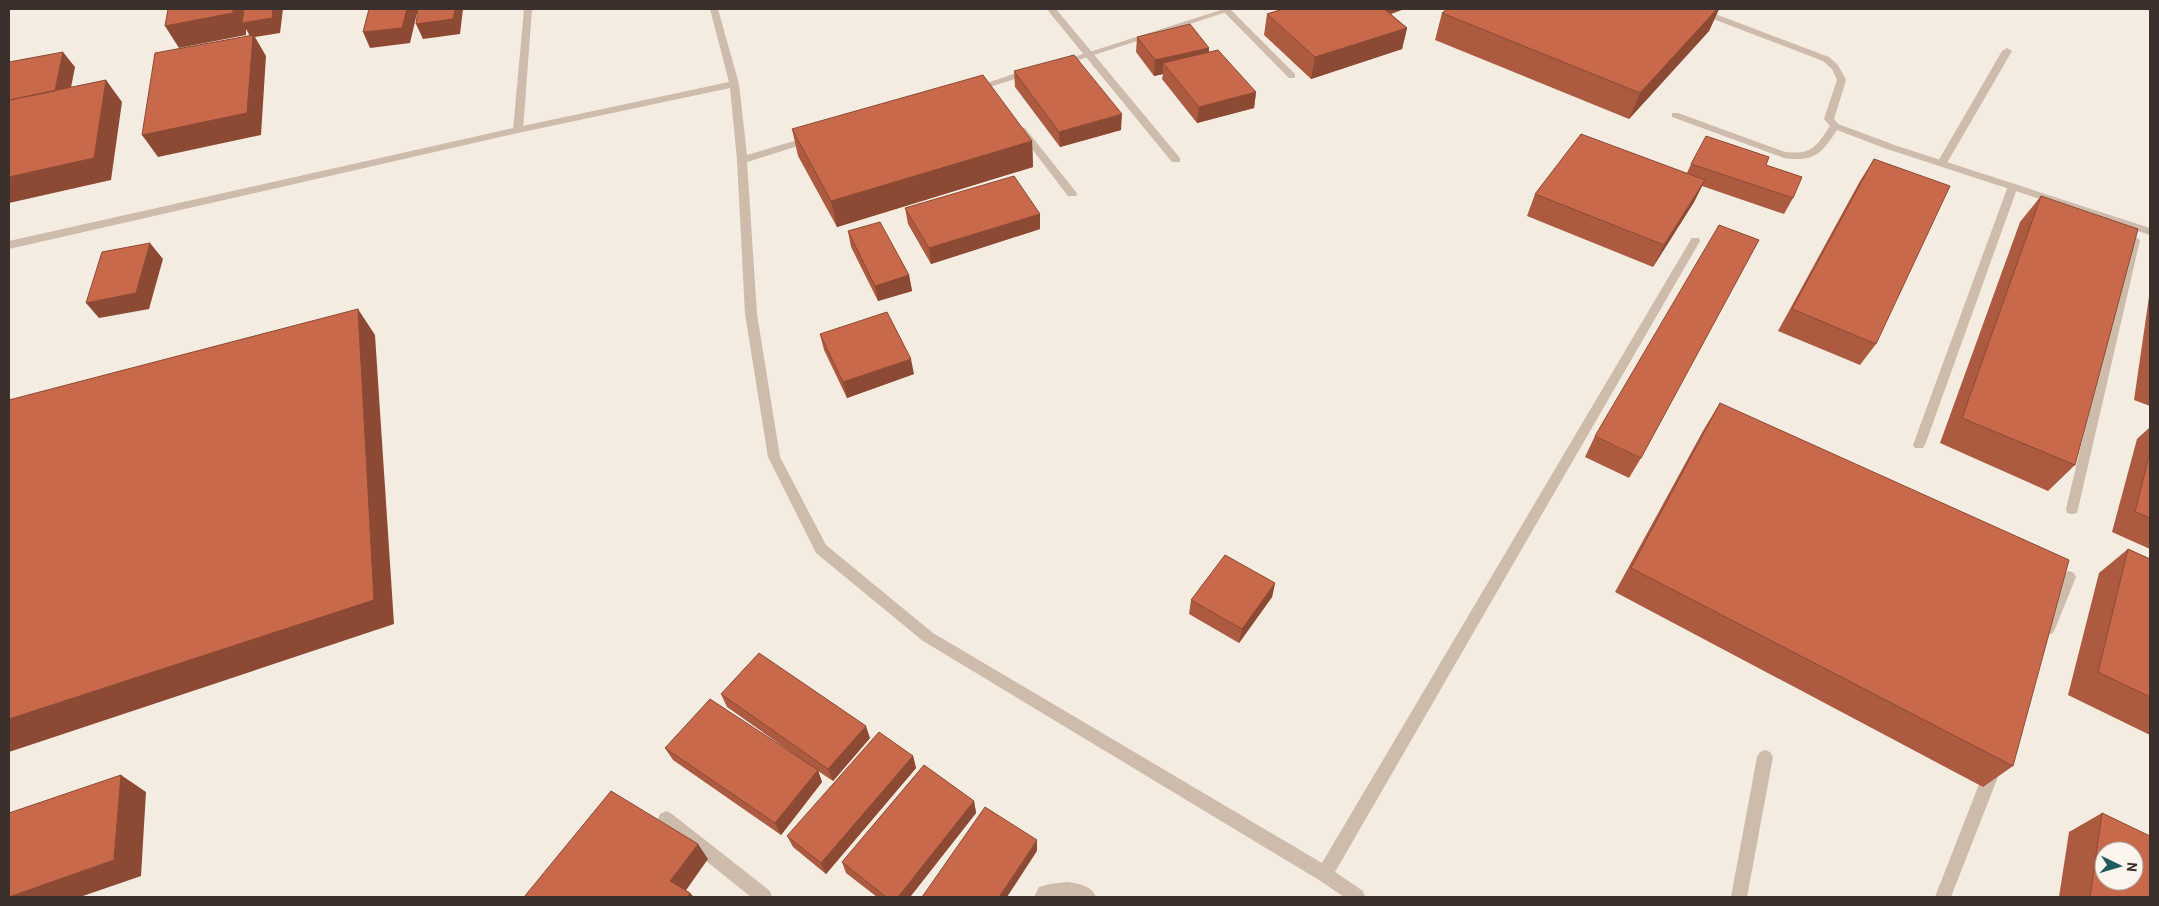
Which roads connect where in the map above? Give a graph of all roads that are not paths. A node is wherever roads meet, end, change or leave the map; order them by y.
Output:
1 (528, 9) edge
2 (714, 9) edge
3 (1228, 9) edge
4 (1695, 9) edge
5 (1052, 10) edge
6 (2008, 51) dead end
7 (1087, 54) junction
8 (1292, 76) dead end
9 (734, 84) junction
10 (986, 85) junction
11 (968, 91) edge
12 (995, 96) edge
13 (1675, 115) dead end
14 (1013, 119) edge
15 (1835, 126) junction
16 (518, 130) junction
17 (817, 137) edge
18 (742, 160) junction
19 (1176, 160) dead end
20 (1942, 163) junction
21 (2013, 186) junction
22 (1072, 194) dead end
23 (2138, 228) junction
24 (2150, 232) edge
25 (1695, 240) dead end
26 (9, 245) edge
27 (1920, 445) dead end
28 (2072, 509) dead end
29 (2069, 577) edge
30 (2044, 641) edge
31 (1766, 758) dead end
32 (1997, 760) edge
33 (666, 819) dead end
34 (1325, 874) junction
35 (757, 895) edge
36 (1042, 897) edge
37 (1088, 897) edge
38 (1358, 897) edge
39 (1739, 897) edge
40 (1943, 897) edge

1 - 16 street
2 - 9 street
3 - 7 street
3 - 8 street
4 - 15 street
5 - 7 street
6 - 20 street
7 - 10 street
7 - 19 street
9 - 16 street
9 - 18 street
10 - 11 street
10 - 12 street
13 - 15 street
14 - 22 street
15 - 20 street
16 - 26 street
17 - 18 street
18 - 34 street
20 - 21 street
21 - 23 street
21 - 27 street
23 - 24 street
23 - 28 street
25 - 34 street
29 - 30 street
31 - 39 street
32 - 40 street
33 - 35 street
34 - 38 street
36 - 37 street

